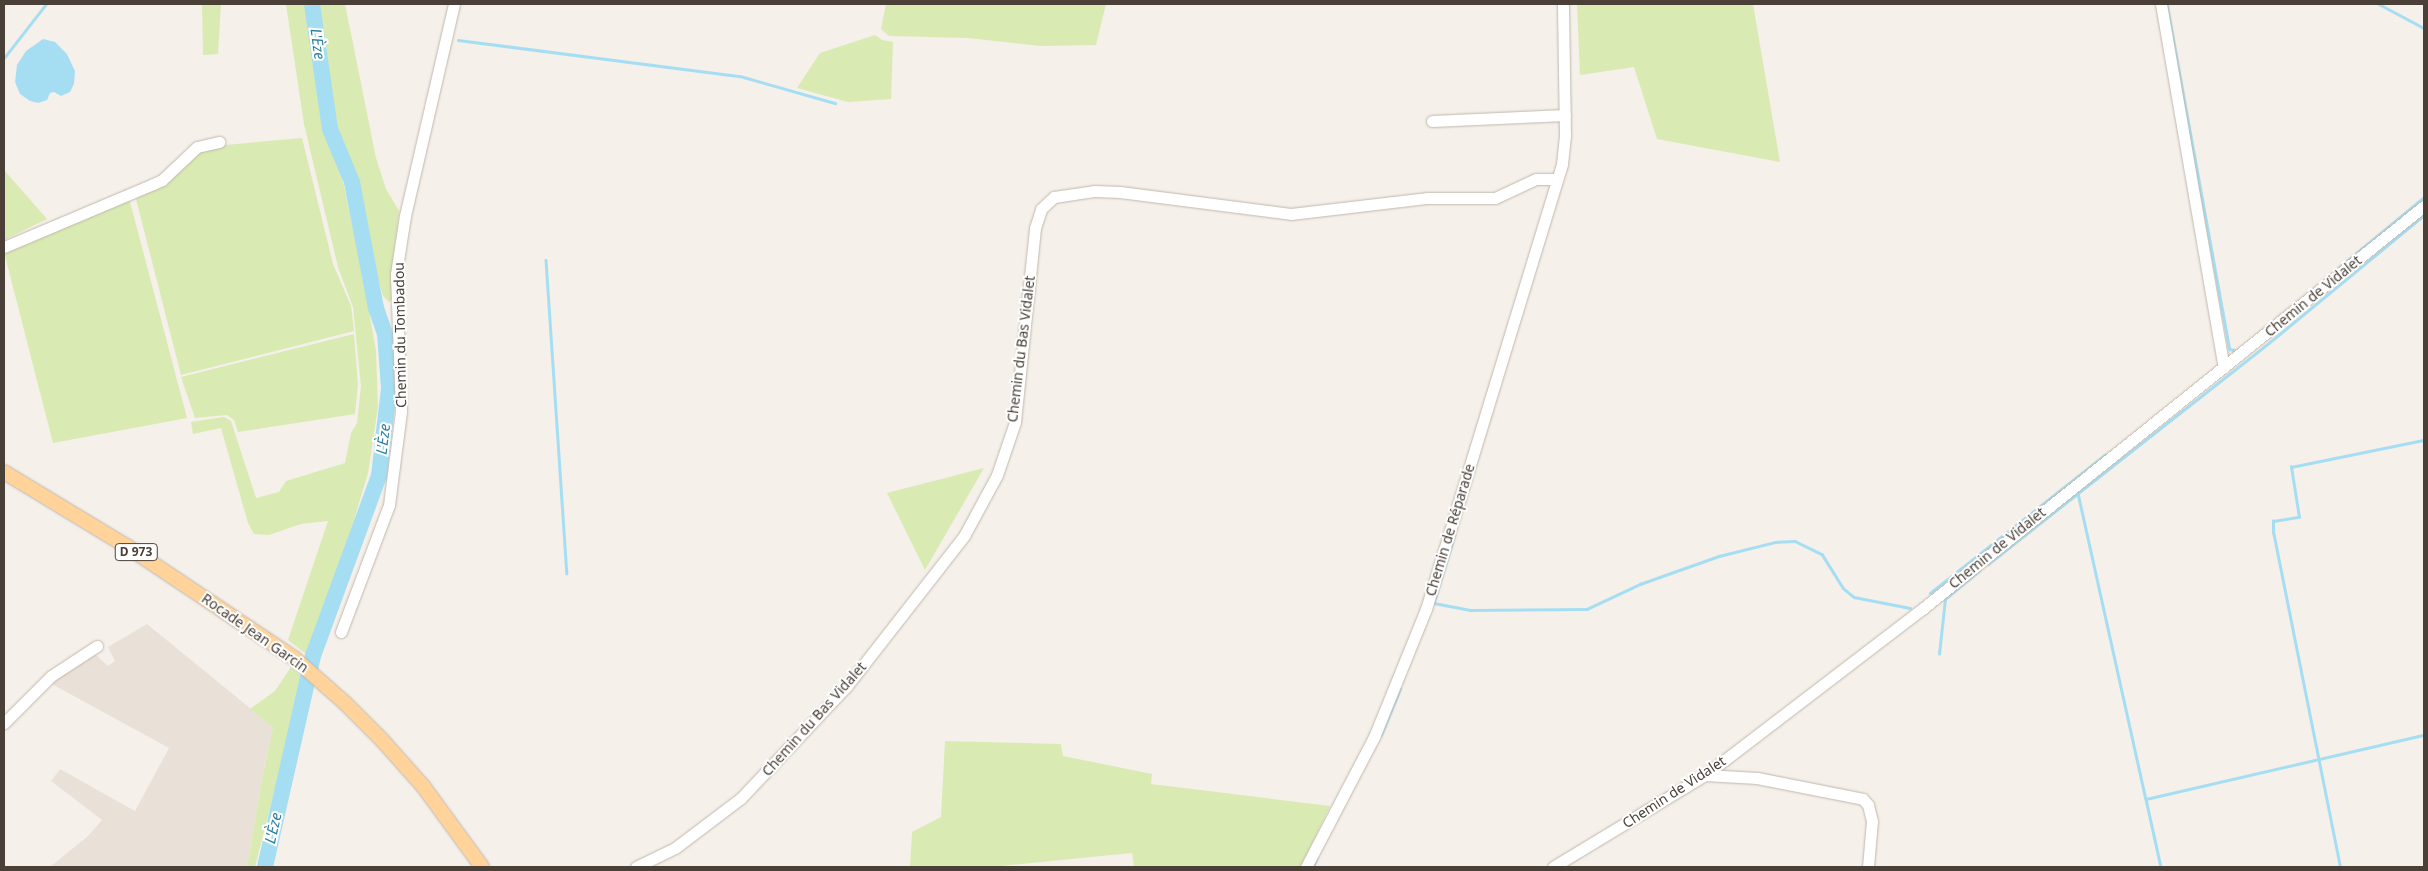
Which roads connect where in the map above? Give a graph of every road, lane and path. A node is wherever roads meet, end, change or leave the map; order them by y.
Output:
1 (454, 4) edge
2 (1563, 4) edge
3 (2160, 4) edge
4 (1565, 114) junction
5 (1432, 121) dead end
6 (219, 142) dead end
7 (1557, 179) junction
8 (2424, 206) edge
9 (4, 247) edge
10 (2224, 368) junction
11 (4, 472) edge
12 (341, 632) dead end
13 (98, 646) dead end
14 (4, 723) edge
15 (1705, 775) junction
16 (482, 867) edge
17 (636, 867) edge
18 (1306, 867) edge
19 (1553, 867) edge
20 (1868, 867) edge

1 - 12 street, Chemin du Tombadou
2 - 4 street, Chemin de Réparade
3 - 10 street
4 - 5 street
4 - 7 street, Chemin de Réparade
6 - 9 street
7 - 17 street, Chemin du Bas Vidalet
7 - 18 street, Chemin de Réparade
8 - 10 street, Chemin de Vidalet
10 - 15 street, Chemin de Vidalet
11 - 16 main road, Rocade Jean Garcin / D 973
13 - 14 street
15 - 19 street, Chemin de Vidalet
15 - 20 street

